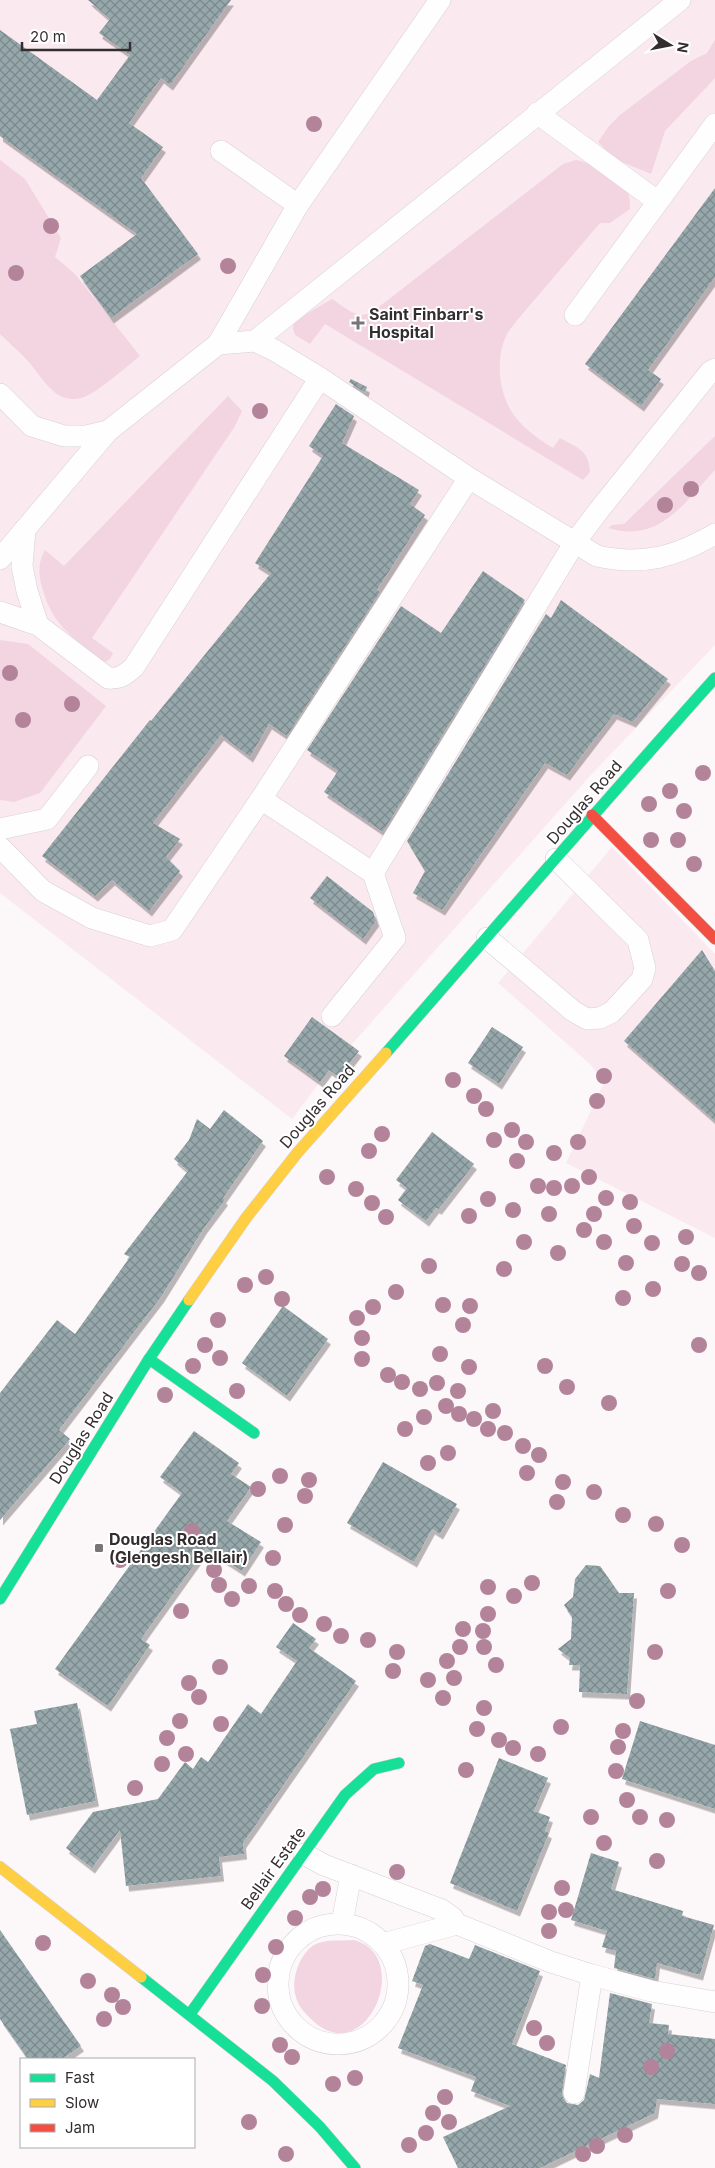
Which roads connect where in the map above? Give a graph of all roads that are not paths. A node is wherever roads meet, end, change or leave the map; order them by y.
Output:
1 (440, 0) edge
2 (680, 0) edge
3 (537, 113) junction
4 (715, 124) edge
5 (221, 152) dead end
6 (658, 200) junction
7 (298, 205) junction
8 (575, 315) dead end
9 (255, 342) junction
10 (218, 344) junction
11 (715, 368) edge
12 (320, 378) junction
13 (0, 394) edge
14 (108, 431) junction
15 (469, 478) junction
16 (25, 530) junction
17 (715, 534) edge
18 (575, 542) junction
19 (0, 560) edge
20 (0, 612) edge
21 (38, 625) junction
22 (715, 678) edge
23 (88, 766) dead end
24 (261, 799) junction
25 (592, 815) junction
26 (0, 829) edge
27 (0, 847) edge
28 (556, 859) junction
29 (373, 873) junction
30 (487, 938) junction
31 (715, 939) edge
32 (332, 1016) dead end
33 (149, 1359) junction
34 (254, 1433) dead end
35 (0, 1599) edge
36 (399, 1763) dead end
37 (304, 1854) junction
38 (0, 1866) edge
39 (351, 1875) junction
40 (342, 1923) junction
41 (457, 1924) junction
42 (383, 1944) junction
43 (592, 1975) junction
44 (715, 2002) edge
45 (190, 2014) junction
46 (574, 2094) dead end
47 (355, 2168) edge

1 - 7 lane
2 - 3 lane
3 - 6 lane
3 - 9 lane
4 - 6 lane
5 - 7 lane
6 - 8 lane
7 - 10 lane
9 - 10 lane
9 - 12 lane
10 - 14 lane
11 - 18 lane
12 - 15 lane
12 - 21 lane
13 - 14 lane
14 - 16 lane
15 - 18 lane
15 - 24 lane
16 - 19 lane
16 - 21 lane
17 - 18 lane
18 - 29 lane
20 - 21 lane
22 - 25 main road, Douglas Road
23 - 26 lane
24 - 27 lane
24 - 29 lane
25 - 28 main road, Douglas Road
25 - 31 main road
28 - 30 main road, Douglas Road
28 - 30 lane
29 - 32 lane
30 - 33 main road, Douglas Road
33 - 34 main road
33 - 35 main road, Douglas Road
36 - 37 main road, Bellair Estate
37 - 39 lane
37 - 45 main road, Bellair Estate
38 - 45 main road
39 - 40 lane
39 - 41 lane
40 - 42 lane
40 - 42 lane
41 - 42 lane
41 - 43 lane
43 - 44 lane
43 - 46 lane
45 - 47 main road

